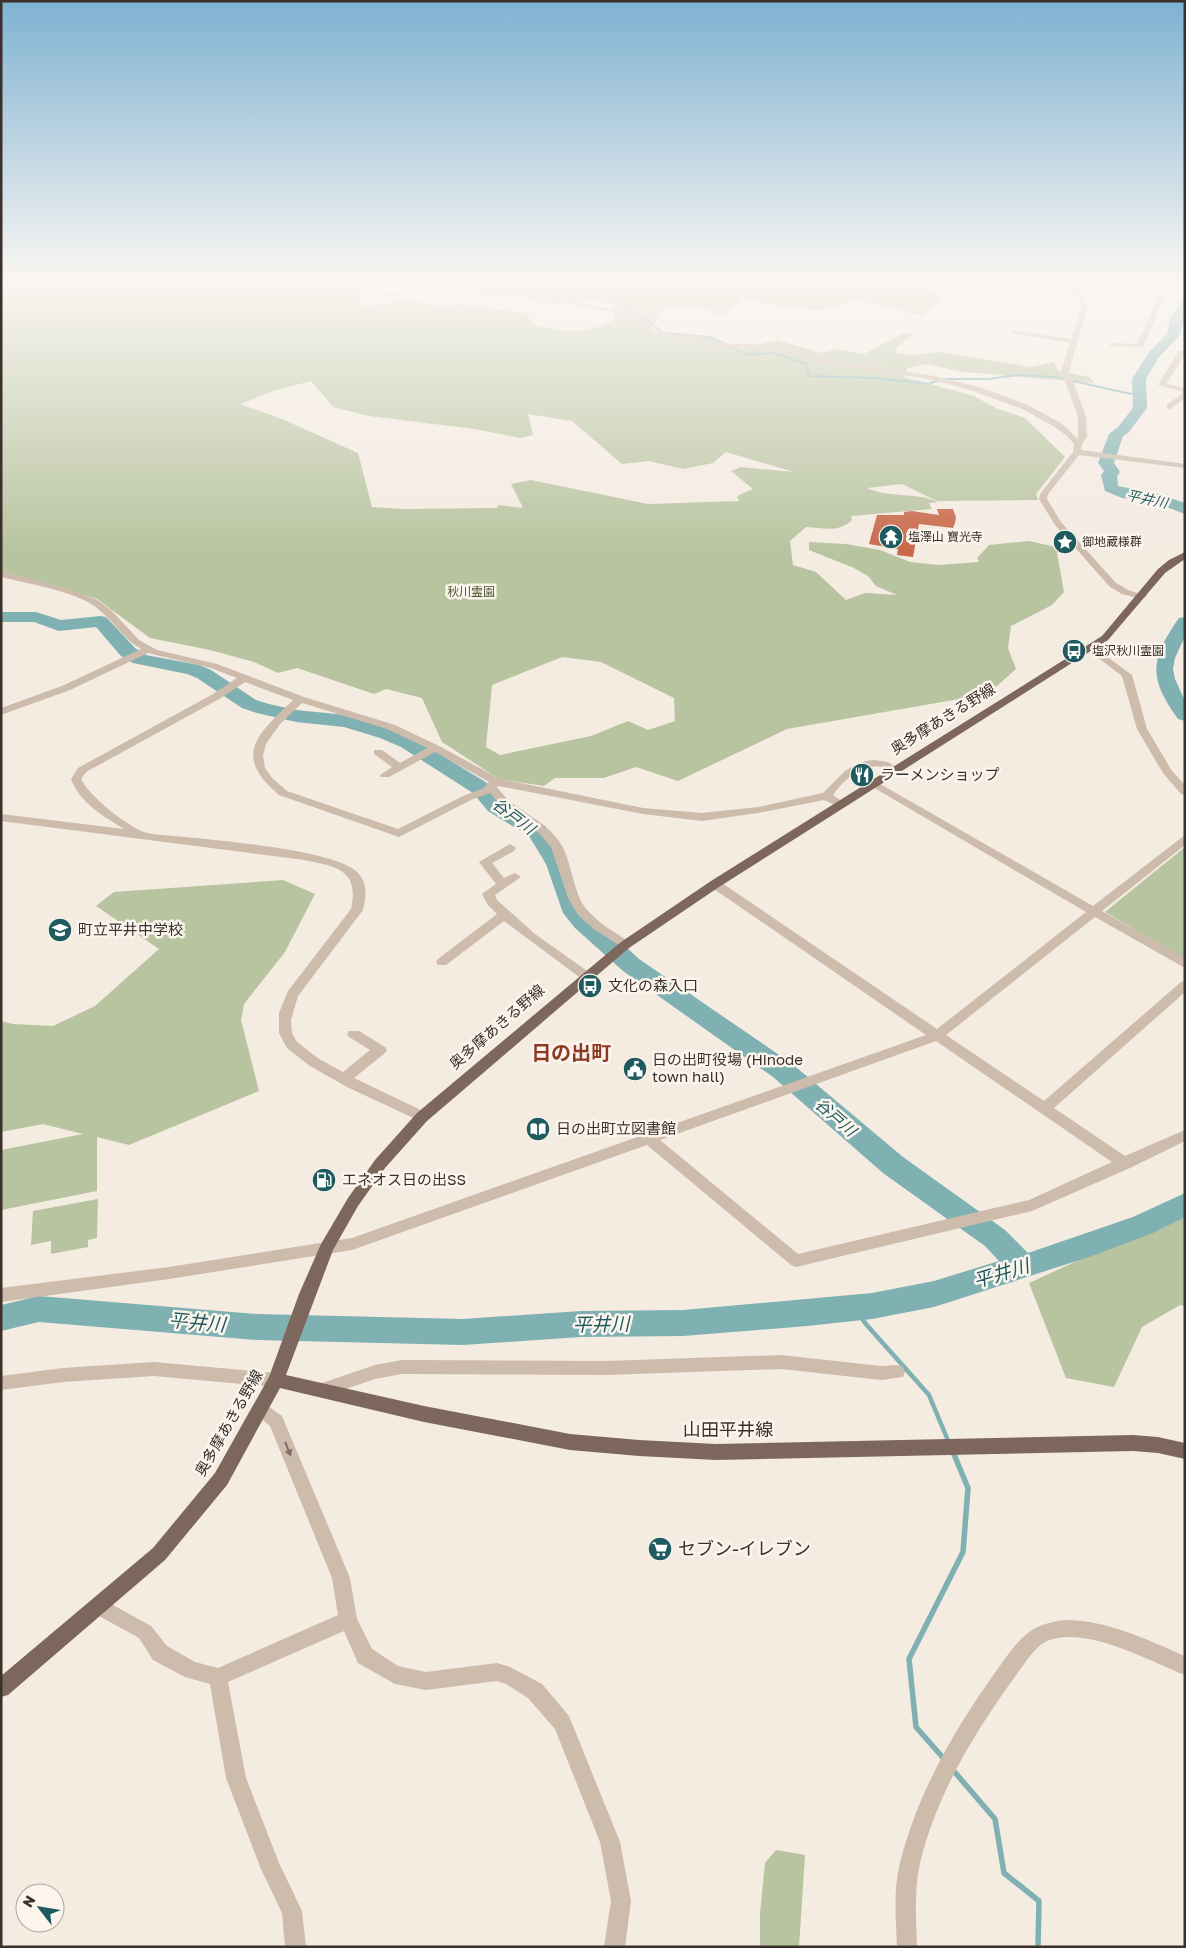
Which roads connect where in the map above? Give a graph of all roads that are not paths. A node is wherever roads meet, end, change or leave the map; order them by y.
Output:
1 (883, 370) edge
2 (1065, 370) edge
3 (1171, 370) edge
4 (1185, 390) edge
5 (1185, 394) edge
6 (1185, 407) edge
7 (1077, 448) junction
8 (1185, 466) edge
9 (1185, 555) edge
10 (1, 574) edge
11 (1142, 596) junction
12 (1091, 648) junction
13 (148, 649) junction
14 (244, 678) junction
15 (300, 699) junction
16 (1, 712) edge
17 (432, 750) junction
18 (378, 752) dead end
19 (399, 767) junction
20 (896, 771) junction
21 (385, 775) dead end
22 (494, 784) junction
23 (875, 784) junction
24 (1185, 792) edge
25 (827, 796) junction
26 (841, 805) junction
27 (1, 817) edge
28 (143, 836) junction
29 (1185, 839) edge
30 (510, 848) dead end
31 (515, 877) dead end
32 (503, 884) junction
33 (715, 884) junction
34 (1093, 911) junction
35 (504, 915) junction
36 (625, 945) junction
37 (442, 962) dead end
38 (1185, 964) edge
39 (586, 976) junction
40 (1185, 985) edge
41 (354, 1034) dead end
42 (937, 1036) junction
43 (346, 1078) junction
44 (1044, 1109) junction
45 (422, 1117) junction
46 (1185, 1135) edge
47 (649, 1139) junction
48 (1125, 1164) junction
49 (326, 1248) junction
50 (1, 1295) edge
51 (892, 1372) dead end
52 (279, 1373) junction
53 (1, 1383) edge
54 (322, 1390) junction
55 (262, 1409) junction
56 (1185, 1451) edge
57 (98, 1606) junction
58 (348, 1620) junction
59 (1185, 1666) edge
60 (218, 1677) junction
61 (1, 1688) edge
62 (296, 1947) edge
63 (614, 1947) edge
64 (907, 1947) edge

1 - 7 street
2 - 7 street
3 - 4 street
5 - 6 street
7 - 8 street
7 - 11 street
9 - 11 main road, 奥多摩あきる野線
10 - 13 street
11 - 12 main road, 奥多摩あきる野線
12 - 20 main road, 奥多摩あきる野線
12 - 24 street
13 - 14 street
13 - 16 street
14 - 15 street
14 - 28 street
15 - 17 street
15 - 22 street
17 - 19 street
17 - 22 street
18 - 19 street
19 - 21 street
20 - 23 main road, 奥多摩あきる野線
20 - 25 street
22 - 25 street
22 - 36 street
23 - 26 main road, 奥多摩あきる野線
23 - 34 street
25 - 26 street
26 - 33 main road, 奥多摩あきる野線
27 - 28 street
28 - 43 street
29 - 34 street
30 - 32 street
31 - 32 street
32 - 35 street
33 - 36 main road, 奥多摩あきる野線
33 - 42 street
34 - 38 street
34 - 42 street
35 - 37 street
35 - 39 street
36 - 39 main road, 奥多摩あきる野線
39 - 45 main road, 奥多摩あきる野線
40 - 44 street
41 - 43 street
42 - 44 street
42 - 47 street
43 - 45 street
44 - 48 street
45 - 49 main road, 奥多摩あきる野線
46 - 48 street
47 - 48 street
47 - 49 street
49 - 50 street
49 - 52 main road, 奥多摩あきる野線
51 - 54 street
52 - 53 street
52 - 54 main road, 山田平井線
52 - 55 main road, 奥多摩あきる野線
54 - 56 main road, 山田平井線
55 - 57 main road, 奥多摩あきる野線
55 -> 58 street
57 - 60 street
57 - 61 main road, 奥多摩あきる野線
58 - 60 street
58 - 63 street
59 - 64 street
60 - 62 street

